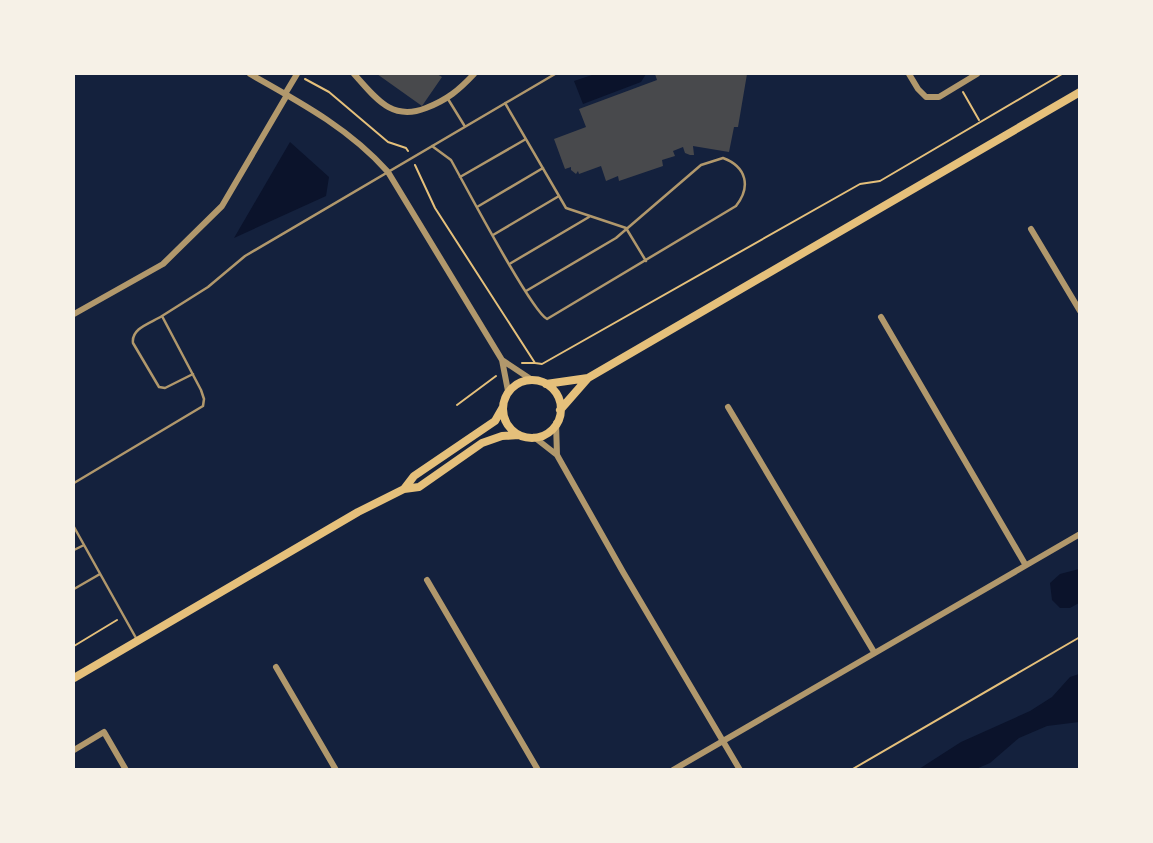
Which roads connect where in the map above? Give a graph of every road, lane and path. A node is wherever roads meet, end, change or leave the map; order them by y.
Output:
1 (250, 74) edge
2 (297, 74) edge
3 (354, 74) edge
4 (474, 74) edge
5 (555, 74) edge
6 (909, 74) edge
7 (977, 74) edge
8 (959, 85) junction
9 (1080, 92) edge
10 (286, 94) junction
11 (448, 99) junction
12 (505, 103) junction
13 (979, 120) dead end
14 (464, 125) junction
15 (526, 139) junction
16 (432, 146) junction
17 (411, 158) junction
18 (543, 168) junction
19 (388, 172) junction
20 (460, 177) junction
21 (559, 196) junction
22 (477, 207) junction
23 (589, 217) junction
24 (626, 228) junction
25 (1031, 229) dead end
26 (494, 235) junction
27 (646, 261) junction
28 (510, 263) junction
29 (526, 291) junction
30 (1080, 311) edge
31 (74, 313) edge
32 (162, 316) junction
33 (881, 317) dead end
34 (502, 360) junction
35 (535, 363) dead end
36 (511, 366) junction
37 (504, 370) junction
38 (193, 374) junction
39 (588, 378) junction
40 (531, 380) junction
41 (546, 384) junction
42 (508, 391) junction
43 (457, 405) dead end
44 (503, 407) junction
45 (728, 407) dead end
46 (560, 410) junction
47 (556, 423) junction
48 (519, 435) junction
49 (534, 437) junction
50 (557, 455) junction
51 (74, 483) edge
52 (404, 489) junction
53 (74, 527) edge
54 (1080, 534) edge
55 (84, 545) junction
56 (74, 550) edge
57 (1025, 564) junction
58 (100, 574) junction
59 (427, 580) dead end
60 (74, 589) edge
61 (123, 615) junction
62 (1080, 637) edge
63 (138, 640) junction
64 (74, 646) edge
65 (874, 652) junction
66 (276, 667) dead end
67 (74, 678) edge
68 (724, 740) junction
69 (74, 750) edge
70 (126, 769) edge
71 (336, 769) edge
72 (538, 769) edge
73 (673, 769) edge
74 (740, 769) edge
75 (851, 769) edge

1 - 10 street
2 - 10 street
2 - 17 path
3 - 11 street
4 - 11 street
5 - 12 lane
6 - 8 street
7 - 8 street
8 - 13 path
9 - 39 main road
10 - 19 street
10 - 31 street
11 - 14 lane
12 - 14 lane
12 - 15 lane
14 - 16 lane
15 - 18 lane
15 - 20 lane
16 - 17 lane
16 - 20 lane
17 - 19 lane
18 - 21 lane
18 - 22 lane
19 - 32 lane
19 - 34 street
20 - 22 lane
21 - 23 lane
21 - 26 lane
22 - 26 lane
23 - 24 lane
23 - 28 lane
24 - 27 lane
24 - 27 lane
24 - 29 lane
25 - 30 street
26 - 28 lane
27 - 29 lane
28 - 29 lane
32 - 38 lane
32 - 38 lane
33 - 57 street
34 - 36 street
34 - 37 street
35 - 36 path
36 - 40 street
37 - 42 street
37 - 43 path
38 - 51 lane
39 - 41 main road
39 - 46 main road
40 - 41 main road
40 - 42 main road
41 - 46 main road
42 - 44 main road
44 - 48 main road
44 - 52 main road
45 - 65 street
46 - 47 main road
47 - 49 main road
47 - 50 street
48 - 49 main road
48 - 52 main road
49 - 50 street
50 - 68 street
52 - 63 main road
53 - 55 lane
54 - 57 street
55 - 56 lane
55 - 58 lane
57 - 65 street
58 - 60 lane
58 - 61 lane
59 - 72 street
61 - 63 lane
61 - 64 path
62 - 75 path
63 - 67 main road
65 - 68 street
66 - 71 street
68 - 73 street
68 - 74 street
69 - 70 street

